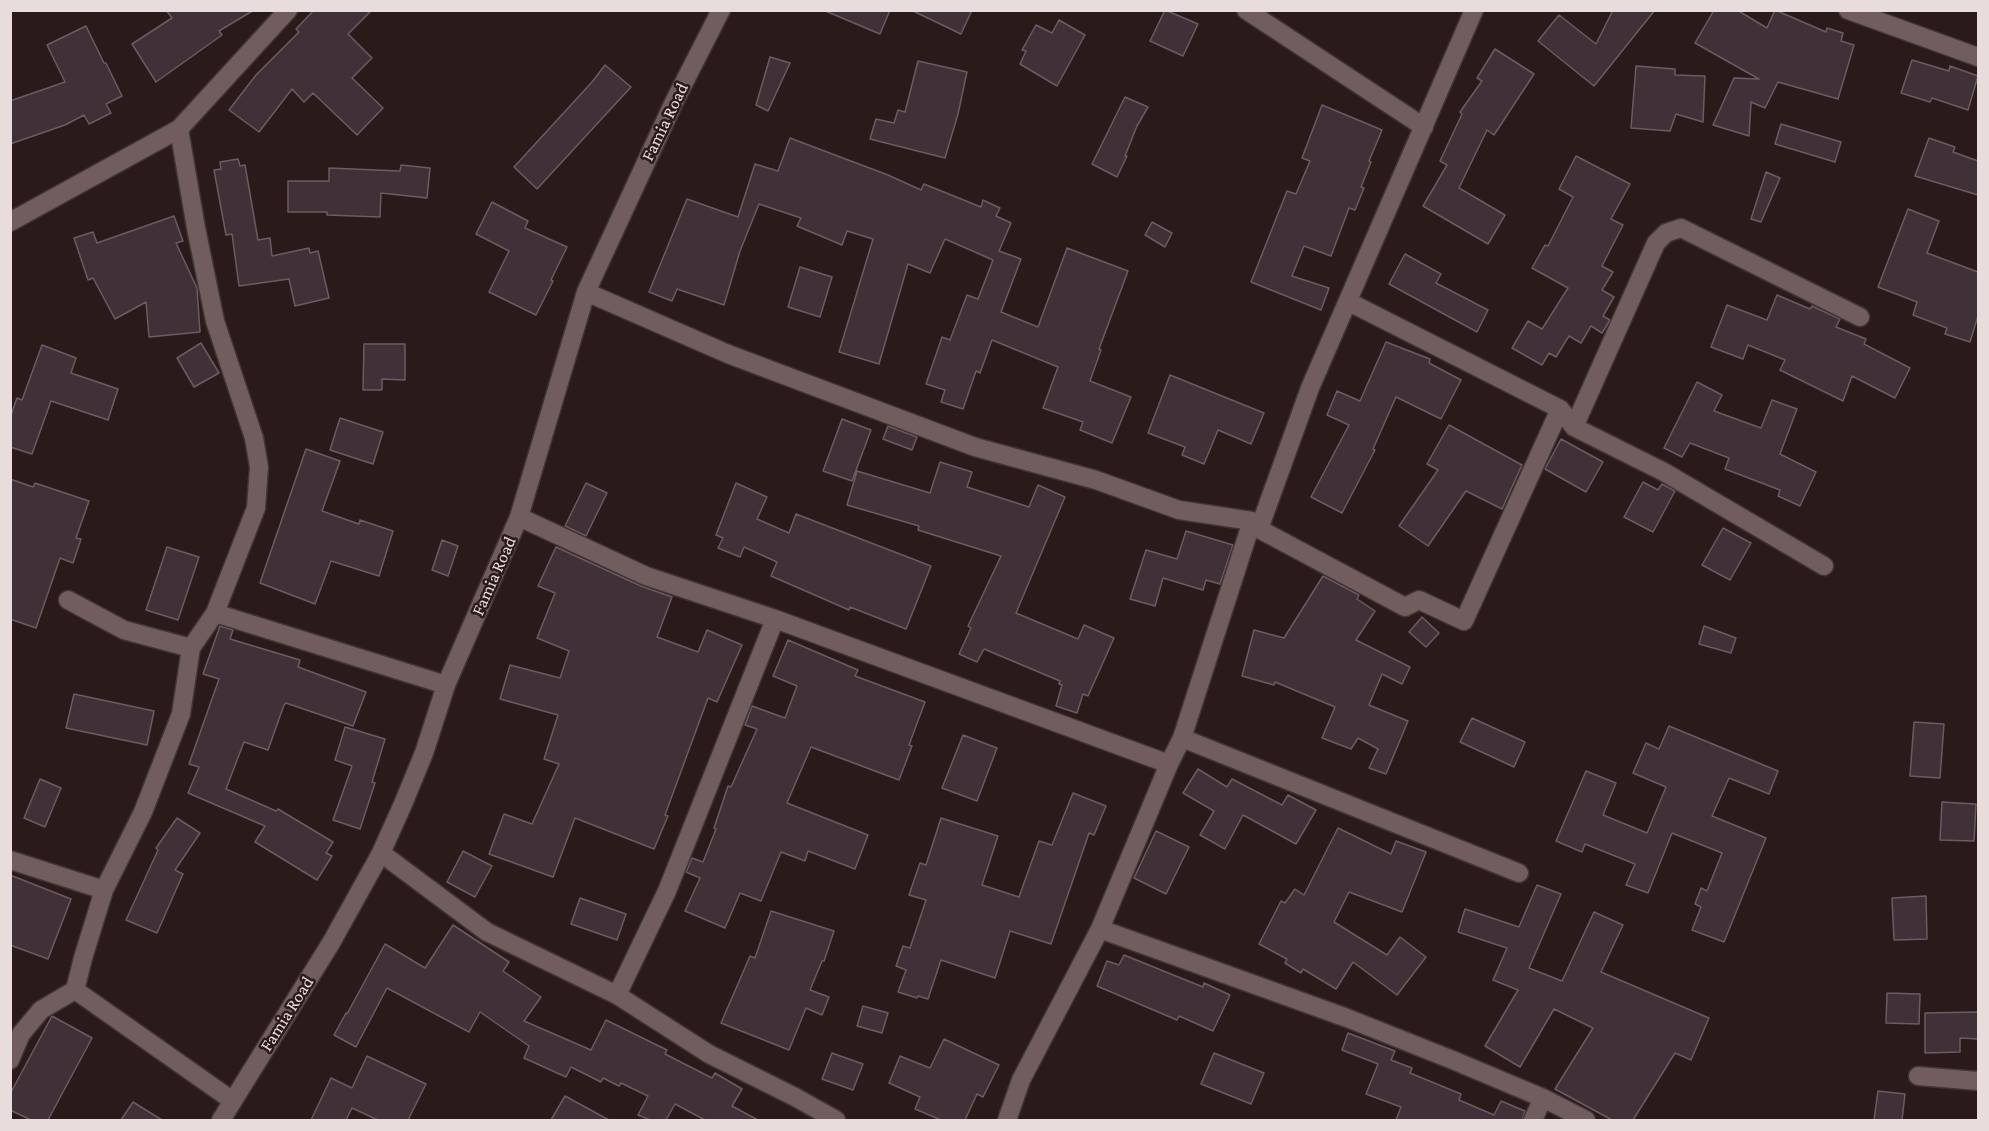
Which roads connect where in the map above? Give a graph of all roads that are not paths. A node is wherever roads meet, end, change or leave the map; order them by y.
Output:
1 (288, 10) edge
2 (721, 10) edge
3 (1246, 10) edge
4 (1474, 10) edge
5 (1848, 10) edge
6 (1978, 57) edge
7 (1424, 127) junction
8 (179, 129) junction
9 (10, 222) edge
10 (586, 292) junction
11 (1349, 302) junction
12 (1860, 317) dead end
13 (1560, 409) junction
14 (1574, 427) junction
15 (519, 517) junction
16 (1256, 525) junction
17 (1824, 566) dead end
18 (68, 600) dead end
19 (215, 613) junction
20 (775, 619) junction
21 (191, 648) junction
22 (446, 684) junction
23 (1182, 738) junction
24 (1169, 764) junction
25 (381, 853) junction
26 (10, 860) edge
27 (1520, 873) dead end
28 (104, 890) junction
29 (1100, 929) junction
30 (75, 990) junction
31 (617, 995) junction
32 (10, 1060) edge
33 (1918, 1076) dead end
34 (1978, 1081) edge
35 (1543, 1098) junction
36 (233, 1101) junction
37 (221, 1120) edge
38 (836, 1120) edge
39 (1007, 1120) edge
40 (1533, 1120) edge
41 (1586, 1120) edge

1 - 8 street
2 - 10 street, Famia Road
3 - 7 street
4 - 7 street
5 - 6 street
7 - 11 street
8 - 9 street
8 - 19 street
10 - 15 street, Famia Road
10 - 16 street
11 - 13 street
11 - 16 street
12 - 14 street
13 - 14 street
13 - 16 street
14 - 17 street
15 - 20 street
15 - 22 street, Famia Road
16 - 23 street
18 - 21 street
19 - 21 street
19 - 22 street
20 - 24 street
20 - 31 street
21 - 28 street
22 - 25 street, Famia Road
23 - 24 street
23 - 27 street
24 - 29 street
25 - 31 street
25 - 36 street, Famia Road
26 - 28 street
28 - 30 street
29 - 35 street
29 - 39 street
30 - 32 street
30 - 36 street
31 - 38 street
33 - 34 street
35 - 40 street
35 - 41 street
36 - 37 street, Famia Road

